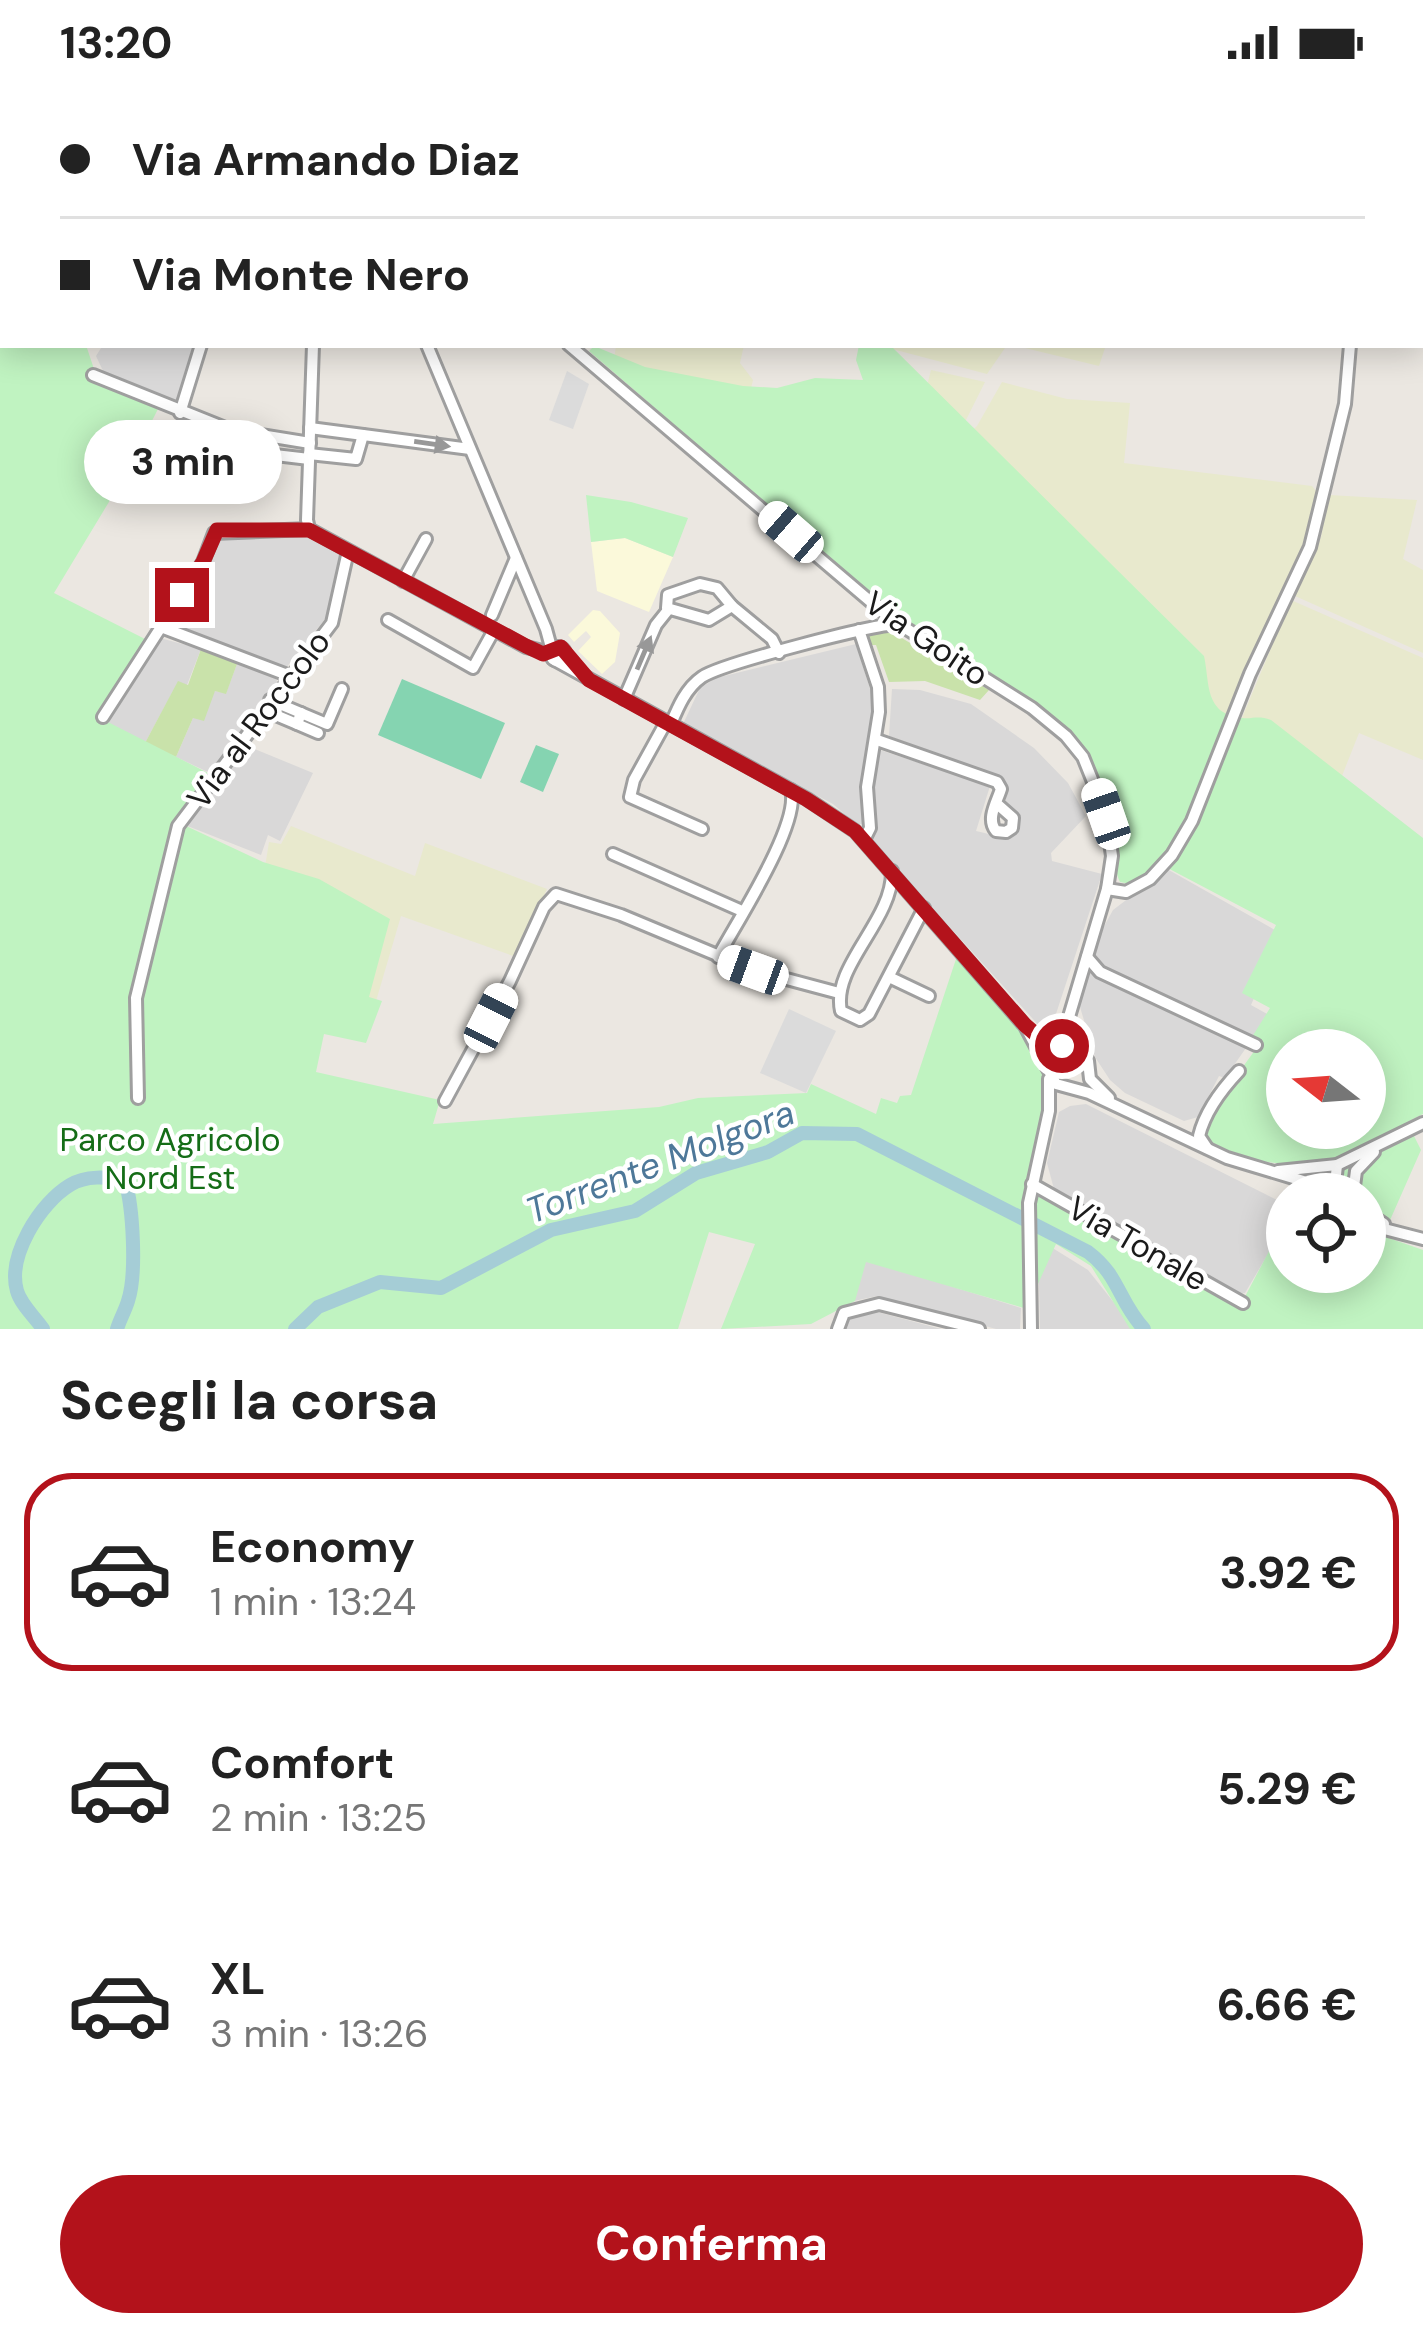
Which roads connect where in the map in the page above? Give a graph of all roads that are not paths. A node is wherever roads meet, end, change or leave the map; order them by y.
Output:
1 (200, 348) edge
2 (314, 348) edge
3 (428, 348) edge
4 (573, 348) edge
5 (1350, 348) edge
6 (93, 375) dead end
7 (180, 413) junction
8 (310, 428) junction
9 (230, 430) junction
10 (363, 435) junction
11 (470, 448) junction
12 (309, 452) junction
13 (309, 530) junction
14 (427, 539) dead end
15 (348, 551) junction
16 (516, 558) junction
17 (403, 580) junction
18 (853, 587) junction
19 (733, 606) junction
20 (668, 610) junction
21 (492, 616) dead end
22 (388, 620) dead end
23 (898, 624) junction
24 (160, 627) junction
25 (859, 629) junction
26 (494, 630) junction
27 (556, 652) junction
28 (779, 653) junction
29 (290, 676) junction
30 (342, 689) dead end
31 (624, 699) junction
32 (270, 700) junction
33 (278, 716) dead end
34 (103, 717) dead end
35 (299, 718) junction
36 (668, 723) junction
37 (323, 728) junction
38 (340, 729) dead end
39 (877, 740) junction
40 (791, 790) junction
41 (806, 799) junction
42 (996, 803) dead end
43 (786, 827) junction
44 (702, 829) dead end
45 (864, 840) junction
46 (613, 854) dead end
47 (892, 871) junction
48 (1107, 889) junction
49 (910, 892) junction
50 (885, 905) junction
51 (924, 908) junction
52 (742, 911) junction
53 (718, 957) junction
54 (1087, 957) junction
55 (1100, 972) junction
56 (1079, 976) junction
57 (889, 977) junction
58 (839, 993) junction
59 (929, 995) dead end
60 (1070, 1013) junction
61 (1025, 1025) junction
62 (1256, 1045) dead end
63 (1060, 1047) junction
64 (1081, 1049) junction
65 (1048, 1070) junction
66 (1239, 1071) dead end
67 (1088, 1072) junction
68 (1071, 1087) junction
69 (138, 1098) dead end
70 (445, 1101) dead end
71 (1121, 1107) junction
72 (1049, 1112) junction
73 (1202, 1123) junction
74 (1423, 1123) edge
75 (1178, 1135) junction
76 (1394, 1137) junction
77 (1207, 1148) junction
78 (1337, 1165) junction
79 (1263, 1169) junction
80 (1276, 1173) edge
81 (1335, 1173) edge
82 (1355, 1173) edge
83 (1032, 1184) junction
84 (1386, 1225) edge
85 (1386, 1229) edge
86 (1397, 1232) junction
87 (1423, 1239) edge
88 (1243, 1303) dead end
89 (838, 1329) edge
90 (979, 1329) edge
91 (1031, 1329) edge

1 - 7 street
2 - 8 street
3 - 11 street
4 - 18 street, Via Goito
5 - 48 street
6 - 7 street
7 - 9 street
8 - 10 street
8 - 12 street
9 - 12 street
9 - 12 street
10 -> 11 street
10 - 12 street
11 - 16 street
12 - 13 street
13 - 15 street
13 - 24 street
14 - 17 street
15 - 17 street
15 - 29 street, Via al Roccolo
16 - 21 street
16 - 27 street
17 - 26 street
18 - 23 street, Via Goito
18 - 25 street
19 - 20 street
19 - 20 street
19 - 28 street
31 -> 20 street
22 - 26 street
23 - 25 street
23 - 48 street, Via Goito
24 - 29 street
24 - 34 street
25 - 28 street
25 - 39 street
26 - 27 street
27 - 31 street
28 - 36 street
29 - 32 street, Via al Roccolo
30 - 37 street
31 - 36 street
32 - 35 street
32 - 69 street, Via al Roccolo
33 - 35 street
35 - 37 street
36 - 40 street
36 - 44 street
37 - 38 street
39 - 42 street
39 - 45 street
40 - 41 street
40 - 43 street
41 - 43 street
41 - 45 street
43 - 52 street
45 - 47 street
46 - 52 street
47 - 49 street
47 - 50 street
48 - 54 street, Via Goito
49 - 50 street
49 - 51 street
50 - 58 street
51 - 57 street
51 - 61 street
52 - 53 street
53 - 58 street
53 - 70 street
54 - 55 street
54 - 56 street, Via Goito
55 - 56 street
55 - 62 street
56 - 60 street, Via Goito
57 - 58 street
57 - 59 street
60 - 63 street, Via Goito
60 - 64 street
61 - 63 street
61 - 65 street
63 - 64 street
63 - 65 street
64 - 67 street
65 - 68 street
65 - 72 street
66 - 73 street
67 - 68 street
67 - 71 street
68 - 71 street
68 - 72 street
71 - 75 street
72 - 83 street
73 - 75 street
73 - 77 street
74 - 76 street
75 - 77 street
76 - 78 street
76 - 82 street
77 - 79 street
78 - 79 street
78 - 81 street
79 - 80 street
83 - 88 street, Via Tonale
83 - 91 street
84 - 86 street
85 - 86 street
86 - 87 street
89 - 90 street

